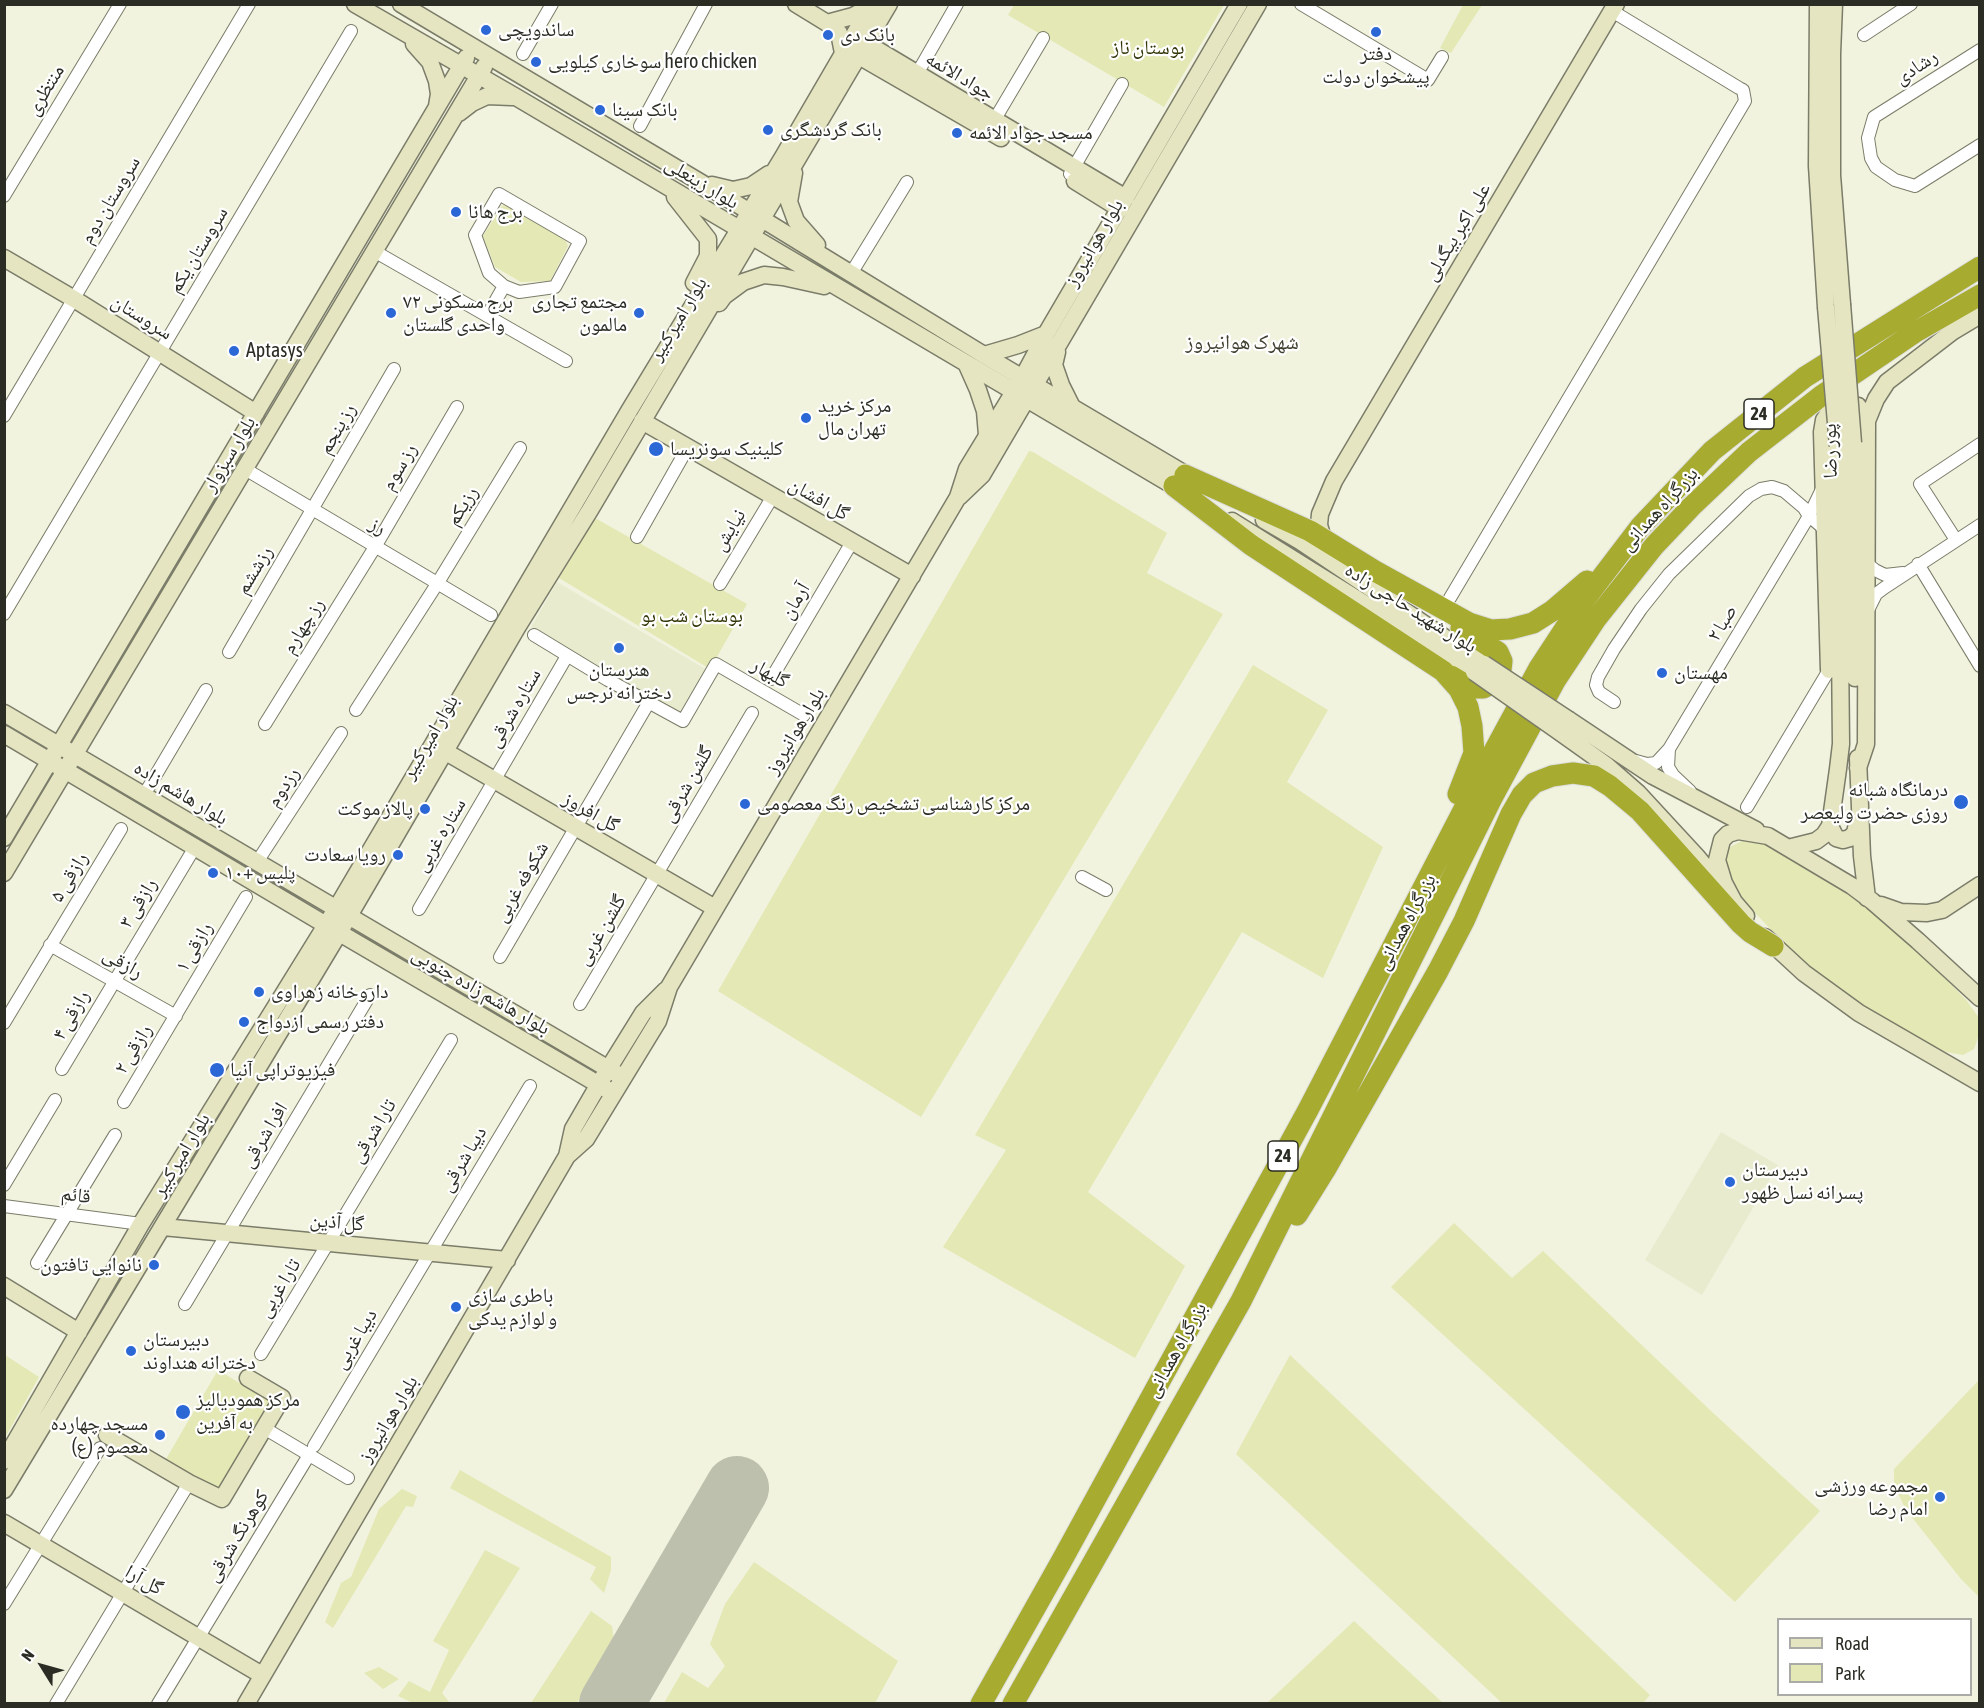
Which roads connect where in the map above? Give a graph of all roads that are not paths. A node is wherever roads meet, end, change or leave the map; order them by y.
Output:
1 (120, 4) edge
2 (249, 4) edge
3 (355, 4) edge
4 (401, 4) edge
5 (552, 4) edge
6 (706, 4) edge
7 (796, 4) edge
8 (889, 4) edge
9 (957, 4) edge
10 (1239, 4) edge
11 (1258, 4) edge
12 (1301, 4) edge
13 (1818, 4) edge
14 (1834, 4) edge
15 (1911, 4) edge
16 (871, 6) edge
17 (1614, 8) edge
18 (827, 23) junction
19 (351, 31) dead end
20 (403, 32) junction
21 (1864, 35) dead end
22 (1043, 38) dead end
23 (473, 47) junction
24 (1980, 50) edge
25 (856, 51) junction
26 (523, 54) dead end
27 (490, 57) junction
28 (1442, 57) dead end
29 (462, 66) junction
30 (479, 76) junction
31 (914, 80) junction
32 (1122, 84) dead end
33 (516, 97) junction
34 (436, 109) junction
35 (454, 117) junction
36 (640, 126) dead end
37 (991, 126) junction
38 (1980, 145) edge
39 (789, 160) junction
40 (677, 170) junction
41 (1071, 173) junction
42 (907, 182) dead end
43 (665, 185) junction
44 (4, 196) edge
45 (1123, 204) junction
46 (756, 215) junction
47 (745, 233) junction
48 (374, 251) junction
49 (4, 258) edge
50 (1980, 267) edge
51 (856, 275) junction
52 (504, 286) junction
53 (844, 292) junction
54 (1980, 295) edge
55 (74, 299) junction
56 (1834, 305) junction
57 (1980, 315) edge
58 (487, 316) junction
59 (1046, 334) junction
60 (693, 337) junction
61 (1058, 346) junction
62 (159, 353) junction
63 (984, 355) junction
64 (566, 361) dead end
65 (966, 363) junction
66 (394, 369) dead end
67 (1025, 388) junction
68 (457, 407) dead end
69 (1074, 409) junction
70 (256, 413) junction
71 (4, 416) edge
72 (636, 416) junction
73 (1867, 421) junction
74 (987, 435) junction
75 (1845, 444) junction
76 (1980, 444) edge
77 (688, 447) junction
78 (520, 448) dead end
79 (245, 469) junction
80 (1179, 480) junction
81 (1334, 481) junction
82 (1824, 483) junction
83 (773, 496) junction
84 (958, 497) junction
85 (314, 508) junction
86 (1276, 516) junction
87 (1809, 516) junction
88 (1980, 525) edge
89 (1640, 527) junction
90 (1825, 533) junction
91 (637, 537) dead end
92 (1956, 540) junction
93 (852, 542) junction
94 (1330, 544) junction
95 (375, 547) junction
96 (1866, 563) junction
97 (1918, 564) junction
98 (1374, 572) junction
99 (1904, 573) junction
100 (912, 576) junction
101 (437, 584) junction
102 (720, 584) dead end
103 (1450, 598) dead end
104 (4, 614) edge
105 (491, 615) dead end
106 (1866, 620) junction
107 (534, 635) dead end
108 (1975, 648) edge
109 (229, 652) dead end
110 (567, 656) junction
111 (1980, 666) edge
112 (1829, 670) junction
113 (1443, 671) junction
114 (771, 679) dead end
115 (206, 690) dead end
116 (649, 702) junction
117 (1614, 702) dead end
118 (356, 710) dead end
119 (4, 713) edge
120 (752, 713) dead end
121 (804, 715) dead end
122 (265, 724) dead end
123 (1565, 727) junction
124 (341, 733) dead end
125 (4, 734) edge
126 (59, 745) junction
127 (1669, 749) junction
128 (446, 752) junction
129 (75, 754) junction
130 (1624, 756) junction
131 (50, 761) junction
132 (1858, 768) junction
133 (1838, 769) junction
134 (66, 770) junction
135 (495, 780) junction
136 (144, 795) junction
137 (1707, 805) junction
138 (1748, 807) dead end
139 (1860, 813) junction
140 (1830, 826) junction
141 (576, 828) junction
142 (121, 829) dead end
143 (1768, 836) junction
144 (4, 837) edge
145 (195, 847) junction
146 (1788, 848) junction
147 (257, 862) junction
148 (4, 873) edge
149 (656, 875) junction
150 (1082, 877) dead end
151 (1980, 885) edge
152 (1106, 890) dead end
153 (246, 897) dead end
154 (1870, 899) junction
155 (1734, 902) junction
156 (715, 908) junction
157 (419, 909) dead end
158 (342, 912) junction
159 (333, 929) junction
160 (51, 945) junction
161 (1773, 946) junction
162 (500, 957) dead end
163 (114, 980) junction
164 (669, 987) junction
165 (370, 995) dead end
166 (1980, 998) edge
167 (580, 1004) dead end
168 (176, 1016) junction
169 (4, 1023) edge
170 (451, 1040) dead end
171 (62, 1069) dead end
172 (609, 1069) junction
173 (623, 1078) junction
174 (1980, 1083) edge
175 (599, 1084) junction
176 (530, 1086) dead end
177 (614, 1093) junction
178 (55, 1100) dead end
179 (124, 1102) dead end
180 (1308, 1110) junction
181 (114, 1135) dead end
182 (567, 1156) junction
183 (4, 1185) edge
184 (4, 1206) edge
185 (67, 1214) junction
186 (141, 1224) junction
187 (163, 1227) junction
188 (229, 1233) junction
189 (329, 1243) junction
190 (430, 1252) junction
191 (507, 1260) junction
192 (37, 1263) dead end
193 (4, 1287) edge
194 (1241, 1301) junction
195 (185, 1304) dead end
196 (79, 1332) junction
197 (261, 1354) dead end
198 (248, 1378) dead end
199 (264, 1428) junction
200 (104, 1442) joint
201 (311, 1451) junction
202 (4, 1461) edge
203 (348, 1478) dead end
204 (189, 1483) junction
205 (4, 1490) edge
206 (4, 1523) edge
207 (41, 1544) junction
208 (123, 1592) junction
209 (4, 1604) edge
210 (199, 1637) junction
211 (262, 1675) junction
212 (56, 1704) edge
213 (159, 1704) edge
214 (246, 1704) edge
215 (981, 1704) edge
216 (1013, 1704) edge

1 - 44 street, منتظری
2 - 55 street, سروستان دوم
3 - 20 main road, بلوار زینعلی
4 - 23 main road, بلوار زینعلی
5 - 26 street
6 - 36 street
7 - 18 main road
8 - 25 main road, بلوار امیرکبیر
9 - 31 street
10 - 45 main road, بلوار هوانیروز
11 - 61 main road, بلوار هوانیروز
12 - 28 street
13 - 56 main road, پور رضا
14 - 56 main road, پور رضا
15 - 21 street
16 - 18 main road
16 - 25 main road, بلوار امیرکبیر
17 - 81 main road, علی اکبر بیگدلی
17 - 103 street
18 - 25 main road
19 - 62 street, سروستان یکم
20 - 29 main road, بلوار زینعلی
20 - 34 main road
22 - 37 street
23 - 27 main road, بلوار زینعلی
23 - 29 main road, بلوار سبزوار
24 - 38 street, رشادی
25 - 31 main road, جواد الائمه
25 - 39 main road, بلوار امیرکبیر
27 - 30 main road, بلوار سبزوار
27 - 40 main road, بلوار زینعلی
29 - 30 main road, بلوار زینعلی
29 - 34 main road, بلوار سبزوار
30 - 33 main road, بلوار زینعلی
30 - 35 main road, بلوار سبزوار
31 - 37 main road, جواد الائمه
32 - 41 street
33 - 35 main road
33 - 43 main road, بلوار زینعلی
34 - 70 main road, بلوار سبزوار
35 - 48 main road, بلوار سبزوار
37 - 41 main road, جواد الائمه
39 - 40 main road
39 - 46 main road, بلوار امیرکبیر
39 - 51 main road
40 - 46 main road, بلوار زینعلی
41 - 45 main road, جواد الائمه
42 - 51 street
43 - 47 main road, بلوار زینعلی
43 - 72 main road
45 - 59 main road, بلوار هوانیروز
46 - 47 main road, بلوار امیرکبیر
46 - 51 main road, بلوار زینعلی
47 - 53 main road, بلوار زینعلی
47 - 60 main road, بلوار امیرکبیر
47 - 72 main road, بلوار امیرکبیر
48 - 58 street
48 - 79 main road, بلوار سبزوار
49 - 55 main road, سروستان
50 - 89 highway, بزرگراه همدانی / 24
51 - 63 main road, بلوار زینعلی
52 - 52 street
52 - 58 street
53 - 60 main road
53 - 65 main road, بلوار زینعلی
54 - 194 highway, بزرگراه همدانی / 24
55 - 62 main road, سروستان
55 - 71 street, سروستان دوم
56 - 75 main road, پور رضا, bridge
57 - 73 main road
58 - 64 street
59 - 63 main road
59 - 67 main road, بلوار هوانیروز
60 - 72 main road, بلوار امیرکبیر
61 - 67 main road, بلوار هوانیروز
61 - 69 main road
62 - 70 main road, سروستان
62 - 104 street, سروستان یکم
63 - 67 main road, بلوار زینعلی
65 - 67 main road, بلوار زینعلی
65 - 74 main road
66 - 85 street, رز پنجم
67 - 69 main road, بلوار شهید حاجی زاده
67 - 74 main road, بلوار هوانیروز
67 - 80 main road, بلوار شهید حاجی زاده
67 - 84 main road, بلوار هوانیروز
68 - 95 street, رز سوم
69 - 80 main road, بلوار شهید حاجی زاده
70 - 126 main road, بلوار سبزوار
72 - 77 main road, گل افشان
72 - 128 main road, بلوار امیرکبیر
72 - 158 main road, بلوار امیرکبیر
73 - 82 main road
73 - 96 main road
74 - 84 main road, بلوار هوانیروز
75 - 132 main road, پور رضا
75 - 133 main road, پور رضا
76 - 92 street
77 - 83 main road, گل افشان
77 - 91 street
78 - 101 street, رزیکم
79 - 85 street, رز
79 - 129 main road, بلوار سبزوار
80 - 86 highway
80 - 113 highway
80 - 123 main road, بلوار شهید حاجی زاده, bridge
81 - 86 main road, علی اکبر بیگدلی
81 - 94 main road, علی اکبر بیگدلی
82 - 87 street, صبا ۲
82 - 90 main road
83 - 93 main road, گل افشان
83 - 102 street, نیایش
84 - 100 main road, بلوار هوانیروز
85 - 95 street, رز
85 - 109 street, رزششم
86 - 94 highway
87 - 90 street
87 - 117 street
87 - 127 street, صبا ۲
88 - 92 street
89 - 98 highway
89 - 180 highway, بزرگراه همدانی / 24
90 - 112 main road
92 - 97 street
93 - 100 main road, گل افشان
93 - 114 street, آرمان
94 - 98 highway
95 - 101 street, رز
95 - 122 street, رز چهارم
96 - 99 street
96 - 106 main road
97 - 99 street
97 - 108 street
98 - 113 highway
99 - 106 street
100 - 156 main road, بلوار هوانیروز
101 - 105 street, رز
101 - 118 street
106 - 132 main road
107 - 110 street
108 - 111 street
110 - 116 street
110 - 135 street, ستاره شرقی
112 - 133 main road
112 - 138 street
113 - 180 highway
115 - 136 street
116 - 121 street, گلبهار
116 - 141 street, شکوفه غربی
119 - 126 main road, بلوار هاشم زاده
120 - 149 street, گلشن شرقی
123 - 130 main road, بلوار شهید حاجی زاده
123 - 155 main road, بلوار شهید حاجی زاده
124 - 147 street, رزدوم
125 - 131 main road, بلوار هاشم زاده
126 - 129 main road, بلوار هاشم زاده
126 - 131 main road, بلوار سبزوار
127 - 130 street
127 - 137 street
128 - 135 main road, گل افروز
128 - 158 main road, بلوار امیرکبیر
129 - 134 main road, بلوار سبزوار
129 - 136 main road, بلوار هاشم زاده
130 - 137 main road, بلوار شهید حاجی زاده
131 - 134 main road, بلوار هاشم زاده
131 - 144 main road, بلوار سبزوار
132 - 139 main road, پور رضا
133 - 140 main road, پور رضا
134 - 145 main road, بلوار هاشم زاده
134 - 148 main road, بلوار سبزوار
135 - 141 main road, گل افروز
135 - 157 street, ستاره غربی
136 - 147 main road, بلوار هاشم زاده
137 - 143 main road, بلوار شهید حاجی زاده
139 - 140 main road
139 - 154 main road, پور رضا
140 - 146 main road
141 - 149 main road, گل افروز
141 - 162 street, شکوفه غربی
142 - 160 street, رازقی ۵
143 - 146 main road, بلوار شهید حاجی زاده
143 - 155 main road
145 - 159 main road, بلوار هاشم زاده
145 - 163 street, رازقی ۳
146 - 154 main road, بلوار شهید حاجی زاده
147 - 158 main road, بلوار هاشم زاده
149 - 156 main road, گل افروز
149 - 167 street, گلشن غربی
150 - 152 street
151 - 154 main road
153 - 168 street, رازقی ۱
154 - 166 main road
155 - 161 main road
156 - 164 main road, بلوار هوانیروز
158 - 159 main road, بلوار امیرکبیر
158 - 172 main road, بلوار هاشم زاده جنوبی
159 - 175 main road, بلوار هاشم زاده جنوبی
159 - 186 main road, بلوار امیرکبیر
159 - 187 main road, بلوار امیرکبیر
160 - 163 street, رازقی
160 - 169 street, رازقی ۵
161 - 174 main road
161 - 194 highway
163 - 168 street, رازقی
163 - 171 street, رازقی ۴
164 - 172 main road, بلوار هوانیروز
164 - 173 main road, بلوار هوانیروز
165 - 188 street, افرا شرقی
168 - 179 street, رازقی ۲
170 - 189 street, تارا شرقی
172 - 173 main road, بلوار هاشم زاده جنوبی
172 - 175 main road, بلوار هوانیروز
173 - 177 main road, بلوار هوانیروز
175 - 177 main road, بلوار هاشم زاده جنوبی
175 - 182 main road, بلوار هوانیروز
176 - 190 street, دیبا شرقی
177 - 182 main road, بلوار هوانیروز
178 - 183 street
180 - 215 highway, بزرگراه همدانی / 24
181 - 185 street
182 - 191 main road, بلوار هوانیروز
184 - 185 street, قائم
185 - 186 street, قائم
185 - 192 street
186 - 196 main road, بلوار امیرکبیر
187 - 188 main road, گل آذین
187 - 205 main road, بلوار امیرکبیر
188 - 189 main road, گل آذین
188 - 195 street, افرا شرقی
189 - 190 main road, گل آذین
189 - 197 street, تارا غربی
190 - 191 main road, گل آذین
190 - 201 street, دیبا غربی
191 - 211 main road, بلوار هوانیروز
193 - 196 main road
194 - 216 highway, بزرگراه همدانی / 24
196 - 202 main road, بلوار امیرکبیر
198 - 199 main road
199 - 201 street
199 - 204 main road
200 - 204 main road
200 - 207 street
201 - 203 street
201 - 210 street, کوهرنگ شرقی
204 - 208 street
206 - 207 main road, گل آرا
207 - 208 main road, گل آرا
207 - 209 street
208 - 210 main road, گل آرا
208 - 212 street
210 - 211 main road, گل آرا
210 - 213 street, کوهرنگ شرقی
211 - 214 main road, بلوار هوانیروز

